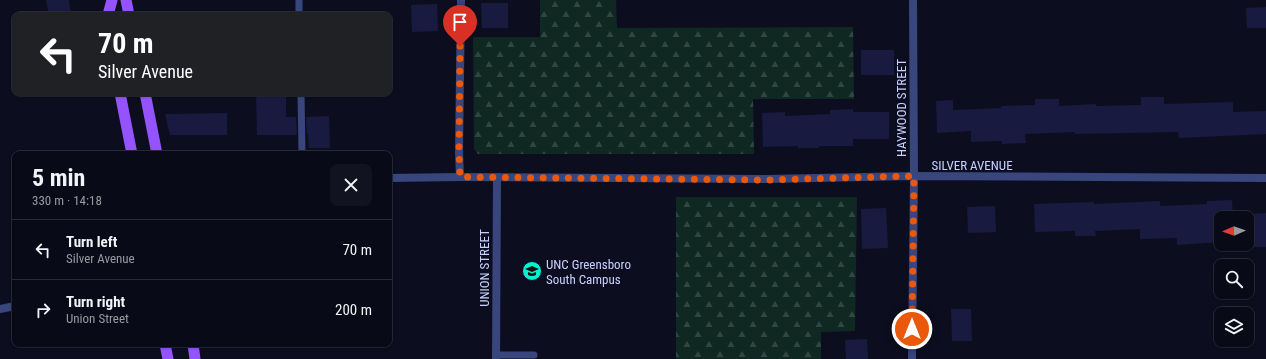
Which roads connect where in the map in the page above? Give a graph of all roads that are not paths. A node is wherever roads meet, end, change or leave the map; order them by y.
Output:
1 (112, 0) edge
2 (126, 0) edge
3 (299, 0) edge
4 (461, 0) edge
5 (913, 0) edge
6 (109, 12) edge
7 (128, 12) edge
8 (299, 12) edge
9 (121, 96) edge
10 (146, 96) edge
11 (301, 96) edge
12 (131, 151) edge
13 (156, 151) edge
14 (302, 151) edge
15 (914, 176) junction
16 (460, 177) junction
17 (497, 177) junction
18 (392, 178) edge
19 (1266, 178) edge
20 (12, 307) edge
21 (0, 309) edge
22 (166, 347) edge
23 (194, 347) edge
24 (534, 355) dead end
25 (496, 357) edge
26 (168, 359) edge
27 (196, 359) edge
28 (912, 359) edge

1 - 6 main road
2 - 7 main road
3 - 8 lane
4 - 16 street
5 - 15 street, HAYWOOD STREET
9 - 12 main road
10 - 13 main road
11 - 14 lane
15 - 17 street, SILVER AVENUE
15 - 19 street, SILVER AVENUE
15 - 28 street, HAYWOOD STREET
16 - 17 street, SILVER AVENUE
16 - 18 street, SILVER AVENUE
17 - 25 street, UNION STREET
20 - 21 street
22 - 26 main road
23 - 27 main road
24 - 25 lane

